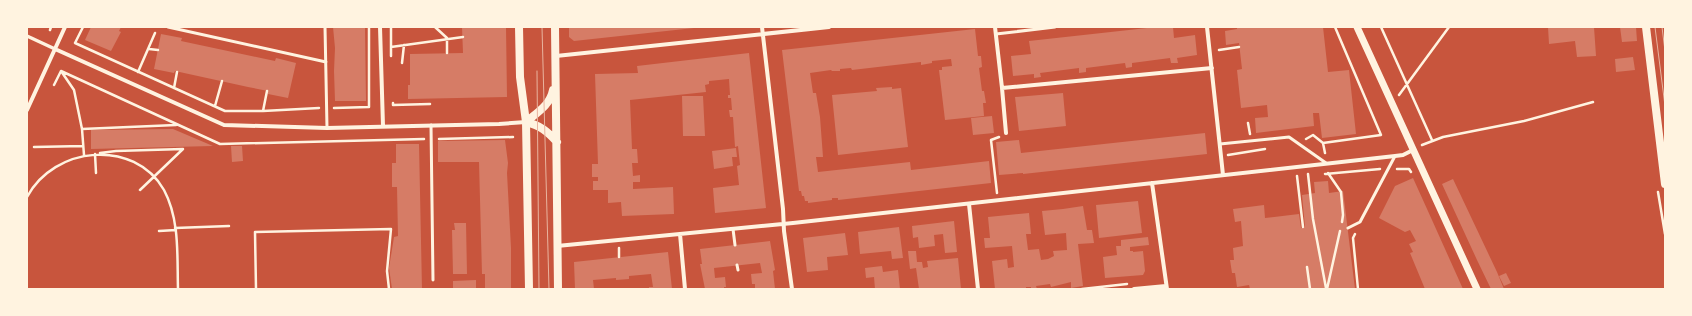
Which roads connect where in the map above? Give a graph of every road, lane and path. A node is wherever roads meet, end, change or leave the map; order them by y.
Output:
1 (66, 27) edge
2 (82, 27) edge
3 (168, 27) edge
4 (325, 27) edge
5 (369, 27) edge
6 (380, 27) edge
7 (391, 27) edge
8 (435, 27) edge
9 (519, 27) edge
10 (555, 27) edge
11 (762, 27) edge
12 (829, 27) edge
13 (995, 27) edge
14 (1055, 27) edge
15 (1207, 27) edge
16 (1335, 27) edge
17 (1357, 27) edge
18 (1381, 27) edge
19 (1449, 27) edge
20 (1646, 27) edge
21 (155, 33) dead end
22 (763, 34) junction
23 (996, 34) junction
24 (27, 36) edge
25 (463, 37) dead end
26 (447, 38) junction
27 (404, 45) junction
28 (391, 47) junction
29 (1239, 47) dead end
30 (55, 49) junction
31 (148, 49) junction
32 (158, 50) dead end
33 (1219, 50) dead end
34 (447, 53) dead end
35 (556, 56) junction
36 (392, 61) dead end
37 (326, 62) junction
38 (402, 63) dead end
39 (1212, 68) junction
40 (61, 71) dead end
41 (138, 72) junction
42 (177, 72) dead end
43 (556, 76) junction
44 (222, 81) dead end
45 (1406, 83) junction
46 (174, 88) junction
47 (1002, 88) junction
48 (267, 91) dead end
49 (392, 98) dead end
50 (1390, 100) junction
51 (1593, 102) dead end
52 (430, 104) dead end
53 (215, 106) junction
54 (327, 108) junction
55 (27, 110) edge
56 (263, 111) junction
57 (526, 122) junction
58 (178, 125) dead end
59 (431, 125) junction
60 (383, 126) junction
61 (327, 128) junction
62 (82, 129) junction
63 (1006, 133) joint
64 (1372, 136) dead end
65 (1432, 140) junction
66 (558, 142) junction
67 (1220, 144) junction
68 (83, 146) junction
69 (34, 147) dead end
70 (1413, 150) junction
71 (95, 154) junction
72 (84, 155) junction
73 (1395, 156) junction
74 (1326, 163) junction
75 (1307, 166) junction
76 (1388, 169) junction
77 (96, 173) dead end
78 (1322, 174) dead end
79 (1412, 174) dead end
80 (1223, 175) junction
81 (1315, 175) dead end
82 (1297, 176) junction
83 (1308, 176) junction
84 (153, 177) junction
85 (1289, 177) dead end
86 (1152, 183) junction
87 (1665, 184) edge
88 (140, 190) dead end
89 (1341, 192) dead end
90 (27, 197) edge
91 (998, 200) junction
92 (969, 204) junction
93 (1360, 222) junction
94 (784, 223) junction
95 (229, 226) dead end
96 (1303, 228) dead end
97 (1348, 228) dead end
98 (176, 229) junction
99 (733, 229) junction
100 (158, 231) dead end
101 (680, 234) junction
102 (735, 245) dead end
103 (557, 246) junction
104 (618, 248) dead end
105 (619, 257) dead end
106 (737, 265) dead end
107 (1307, 268) dead end
108 (738, 270) dead end
109 (433, 280) dead end
110 (1133, 284) dead end
111 (1166, 287) edge
112 (178, 289) edge
113 (256, 289) edge
114 (389, 289) edge
115 (529, 289) edge
116 (558, 289) edge
117 (685, 289) edge
118 (792, 289) edge
119 (978, 289) edge
120 (1082, 289) edge
121 (1134, 289) edge
122 (1310, 289) edge
123 (1327, 289) edge
124 (1358, 289) edge
125 (1477, 289) edge

1 - 30 street
2 - 41 path
3 - 37 lane
4 - 37 lane
5 - 54 path
6 - 60 street
7 - 28 path
8 - 26 path
9 - 57 main road
10 - 35 main road
11 - 22 street
12 - 22 street
13 - 23 street
14 - 23 lane
15 - 39 street
16 - 64 path
17 - 50 street
18 - 45 path
19 - 45 path
20 - 87 main road
21 - 31 path
22 - 35 street
22 - 94 street
23 - 47 street
24 - 30 street
25 - 26 path
26 - 27 path
26 - 34 path
27 - 28 path
27 - 38 path
28 - 36 path
29 - 33 path
30 - 55 street
30 - 61 street
31 - 32 path
31 - 41 path
35 - 43 main road
37 - 54 lane
39 - 47 street
39 - 67 street
40 - 62 path
41 - 46 path
42 - 46 path
43 - 57 main road
43 - 66 main road
44 - 53 path
45 - 50 path
45 - 65 path
46 - 53 path
47 - 63 street
48 - 56 path
49 - 52 path
50 - 70 street
51 - 65 path
53 - 56 path
54 - 56 path
54 - 61 lane
57 - 59 street
57 - 66 main road
57 - 115 main road
58 - 62 path
59 - 60 street
59 - 109 lane
60 - 61 street
62 - 68 path
63 - 91 path
65 - 70 path
66 - 103 main road
67 - 74 lane
67 - 80 street
68 - 69 path
68 - 72 path
70 - 73 street
70 - 125 street
71 - 72 path
71 - 77 path
71 - 84 path
71 - 84 path
72 - 90 path
73 - 74 street
73 - 76 lane
74 - 75 street
75 - 80 street
75 - 83 path
76 - 78 path
76 - 79 path
76 - 93 lane
80 - 86 street
81 - 83 path
82 - 83 path
82 - 85 path
82 - 96 path
83 - 123 path
84 - 88 path
84 - 98 path
86 - 91 street
86 - 111 street
89 - 123 path
91 - 92 street
92 - 94 street
92 - 119 street
93 - 97 lane
93 - 124 path
94 - 99 street
94 - 118 street
95 - 98 path
98 - 100 path
98 - 112 path
99 - 101 street
99 - 102 lane
101 - 103 street
101 - 117 street
103 - 116 main road
104 - 105 path
106 - 108 lane
107 - 122 path
110 - 120 path
111 - 121 street
113 - 114 path

